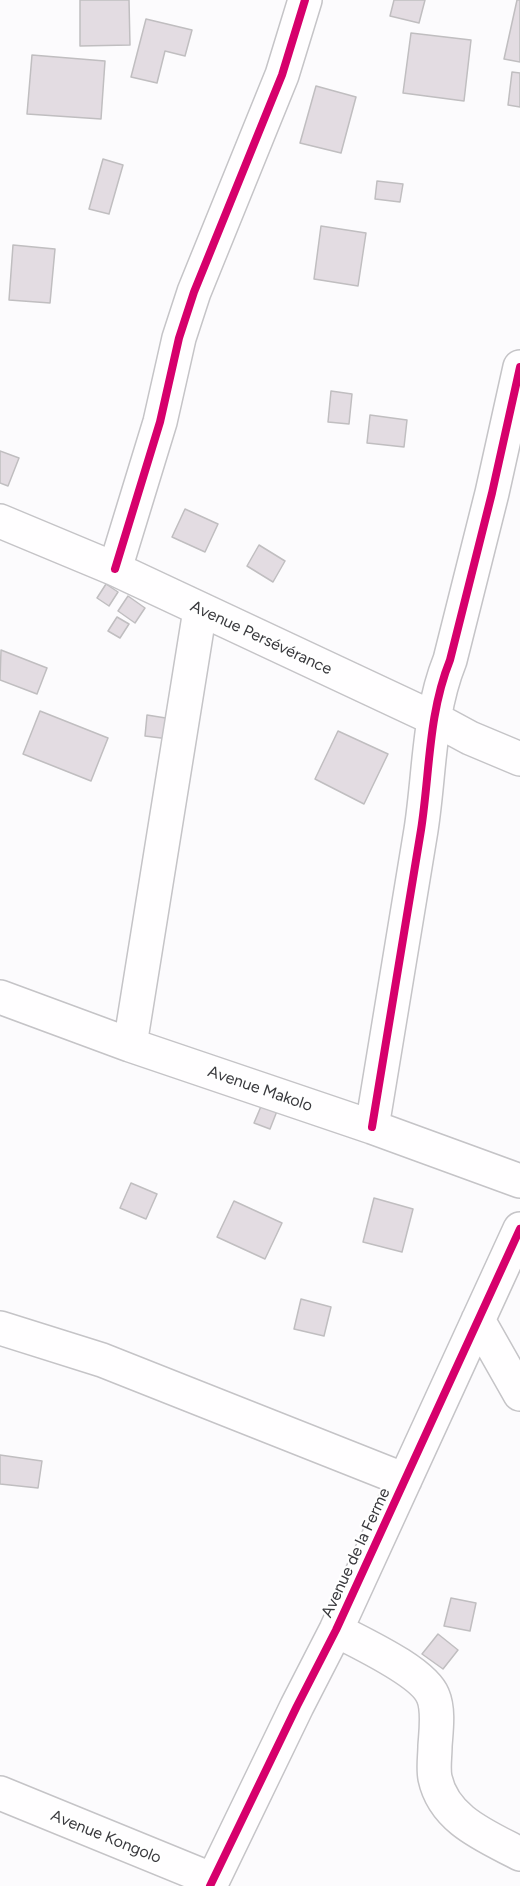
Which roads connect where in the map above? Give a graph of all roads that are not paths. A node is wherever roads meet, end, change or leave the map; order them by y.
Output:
1 (305, 0) edge
2 (520, 367) edge
3 (0, 521) edge
4 (115, 569) junction
5 (200, 610) junction
6 (433, 718) junction
7 (520, 759) edge
8 (0, 997) edge
9 (130, 1045) junction
10 (372, 1127) junction
11 (520, 1181) edge
12 (520, 1229) edge
13 (478, 1320) junction
14 (0, 1328) edge
15 (520, 1394) edge
16 (405, 1479) junction
17 (336, 1630) junction
18 (0, 1794) edge
19 (520, 1854) edge
20 (211, 1883) edge

1 - 4 street
2 - 6 street
3 - 4 street, Avenue Persévérance
4 - 5 street, Avenue Persévérance
5 - 6 street, Avenue Persévérance
5 - 9 street
6 - 7 street, Avenue Persévérance
6 - 10 street
8 - 9 street, Avenue Makolo
9 - 10 street, Avenue Makolo
10 - 11 street, Avenue Makolo
12 - 13 street, Avenue de la Ferme
13 - 15 street
13 - 16 street, Avenue de la Ferme
14 - 16 street
16 - 17 street, Avenue de la Ferme
17 - 19 street
17 - 20 street, Avenue de la Ferme
18 - 20 street, Avenue Kongolo

